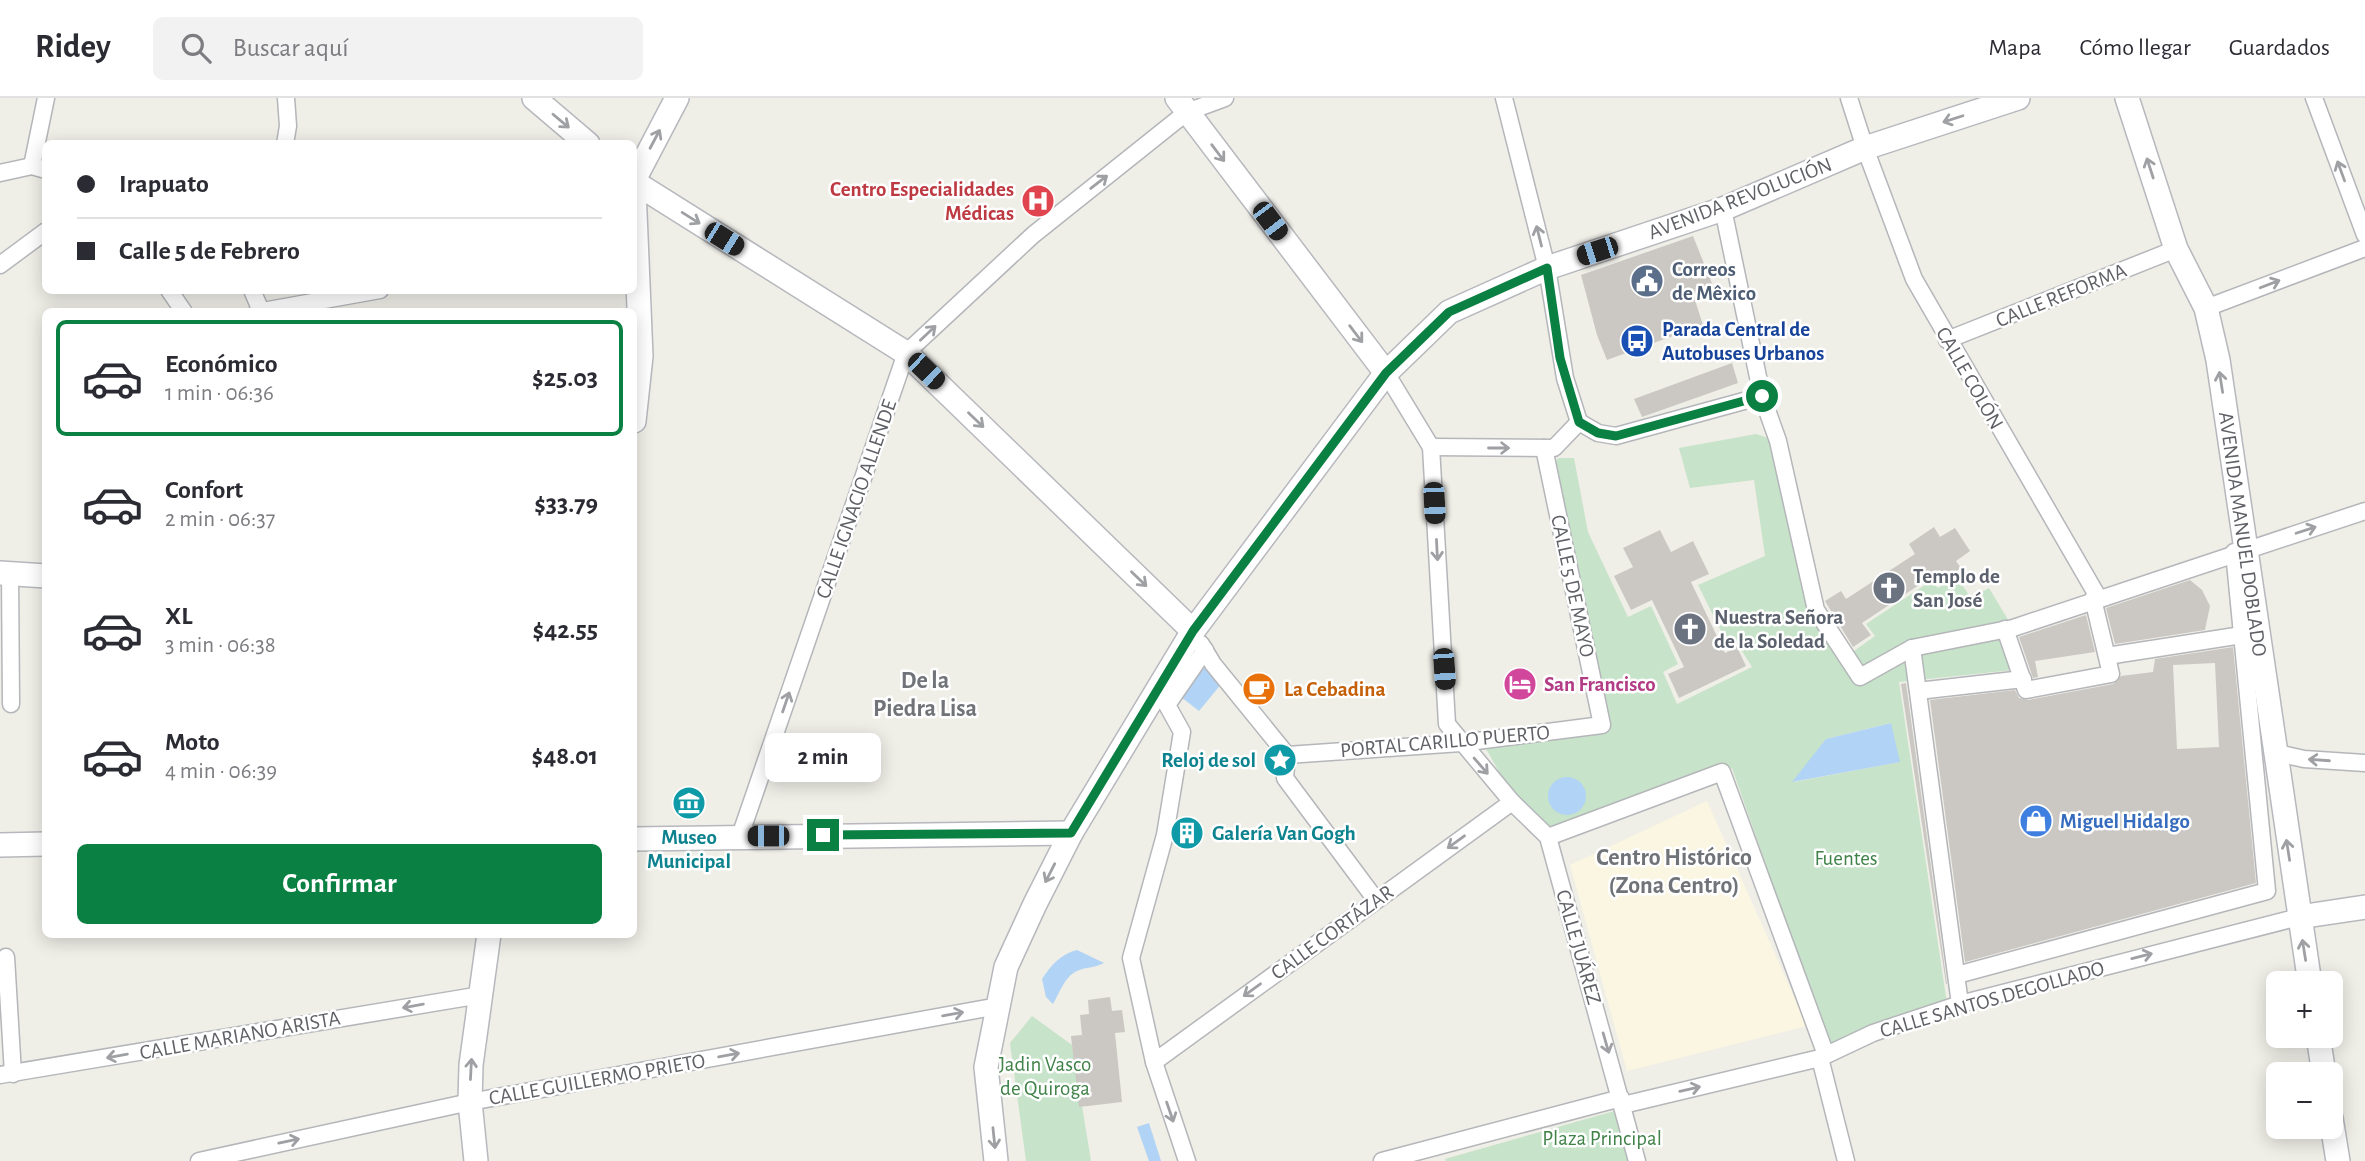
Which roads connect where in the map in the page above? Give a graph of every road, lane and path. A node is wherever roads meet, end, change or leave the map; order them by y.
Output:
1 (47, 98) edge
2 (286, 98) edge
3 (534, 98) edge
4 (677, 98) edge
5 (1225, 98) edge
6 (1504, 98) edge
7 (1849, 98) edge
8 (2018, 98) edge
9 (2127, 98) edge
10 (2314, 98) edge
11 (1182, 105) edge
12 (42, 140) edge
13 (286, 140) edge
14 (582, 140) edge
15 (42, 142) edge
16 (1865, 148) junction
17 (39, 168) edge
18 (0, 173) edge
19 (637, 175) edge
20 (637, 183) edge
21 (1723, 209) junction
22 (42, 234) edge
23 (2365, 235) edge
24 (2365, 248) edge
25 (2176, 249) junction
26 (0, 265) edge
27 (1547, 268) junction
28 (637, 273) edge
29 (357, 294) edge
30 (276, 308) edge
31 (2206, 308) junction
32 (1947, 340) junction
33 (906, 352) junction
34 (1386, 373) junction
35 (637, 393) edge
36 (1762, 396) junction
37 (1579, 422) junction
38 (1431, 447) junction
39 (1544, 448) junction
40 (2365, 511) edge
41 (2241, 550) junction
42 (5, 573) edge
43 (42, 576) edge
44 (2096, 598) junction
45 (2005, 629) junction
46 (2242, 635) junction
47 (1199, 641) junction
48 (1912, 648) junction
49 (2107, 656) junction
50 (2023, 679) junction
51 (1918, 691) junction
52 (11, 704) dead end
53 (1602, 725) joint
54 (1461, 743) junction
55 (2273, 752) junction
56 (1287, 755) junction
57 (2365, 763) edge
58 (1512, 802) junction
59 (1071, 833) junction
60 (740, 836) junction
61 (1548, 837) junction
62 (637, 839) edge
63 (42, 844) edge
64 (0, 845) edge
65 (1376, 900) junction
66 (2365, 907) edge
67 (2299, 917) junction
68 (488, 938) edge
69 (6, 957) dead end
70 (2307, 971) edge
71 (1957, 975) junction
72 (481, 995) junction
73 (1961, 1004) junction
74 (998, 1006) junction
75 (1823, 1057) junction
76 (1154, 1062) junction
77 (7, 1074) edge
78 (1622, 1101) junction
79 (470, 1102) junction
80 (2334, 1139) edge
81 (199, 1161) edge
82 (476, 1161) edge
83 (996, 1161) edge
84 (1187, 1161) edge
85 (1382, 1161) edge
86 (1637, 1161) edge
87 (1846, 1161) edge
88 (2338, 1161) edge

1 - 12 street
2 - 13 street
3 -> 14 street
19 -> 4 street
5 - 11 street, CALLE IGNACIO ALLENDE
27 -> 6 street
7 - 16 street, CALLE COLÓN
8 -> 16 street, AVENIDA REVOLUCIÓN
25 -> 9 street, AVENIDA MANUEL DOBLADO
23 -> 10 street
33 -> 11 street, CALLE IGNACIO ALLENDE
11 -> 34 street
15 - 17 street
16 - 21 street, AVENIDA REVOLUCIÓN
16 - 32 street, CALLE COLÓN
17 - 18 street
20 -> 33 street
21 - 27 street, AVENIDA REVOLUCIÓN
21 - 36 street
22 - 26 street
31 -> 24 street
25 - 31 street, AVENIDA MANUEL DOBLADO
25 - 32 street, CALLE REFORMA
27 - 34 street, AVENIDA REVOLUCIÓN
27 - 37 street
28 - 35 street
29 - 30 street
41 -> 31 street, AVENIDA MANUEL DOBLADO
32 - 44 street, CALLE COLÓN
33 -> 47 street
60 -> 33 street, CALLE IGNACIO ALLENDE
34 - 38 street
34 - 47 street, AVENIDA REVOLUCIÓN
36 - 37 street
36 - 48 street
37 - 39 street
38 -> 39 street
38 -> 54 street
39 - 53 street, CALLE 5 DE MAYO
41 -> 40 street
41 - 44 street
41 - 46 street
41 - 55 street, AVENIDA MANUEL DOBLADO
42 - 43 street
42 - 52 street
44 - 45 street
44 - 49 street, CALLE COLÓN
45 - 48 street
45 - 50 street
46 - 49 street
46 - 71 street
47 - 56 street
47 - 59 street, AVENIDA REVOLUCIÓN
47 - 76 street
48 - 51 street
49 - 50 street
50 - 51 street
51 - 71 street
53 - 54 street, PORTAL CARILLO PUERTO
54 - 56 street, PORTAL CARILLO PUERTO
54 -> 58 street
57 -> 55 street
67 -> 55 street, AVENIDA MANUEL DOBLADO
56 - 65 street
58 - 61 street
58 -> 65 street, CALLE CORTÁZAR
59 - 60 street
59 -> 74 street, AVENIDA REVOLUCIÓN
60 - 62 street
61 - 75 street
61 -> 78 street, CALLE JUÁREZ
63 - 64 street
65 -> 76 street, CALLE CORTÁZAR
66 - 67 street, CALLE SANTOS DEGOLLADO
70 -> 67 street, AVENIDA MANUEL DOBLADO
73 -> 67 street, CALLE SANTOS DEGOLLADO
68 - 72 street
69 - 77 street
71 - 73 street
72 -> 77 street, CALLE MARIANO ARISTA
79 -> 72 street
73 - 75 street, CALLE SANTOS DEGOLLADO
79 -> 74 street, CALLE GUILLERMO PRIETO
74 -> 83 street, AVENIDA REVOLUCIÓN
78 -> 75 street, CALLE SANTOS DEGOLLADO
75 - 87 street
76 -> 84 street
78 - 85 street, CALLE SANTOS DEGOLLADO
78 - 86 street, CALLE JUÁREZ
81 -> 79 street, CALLE GUILLERMO PRIETO
79 - 82 street
80 - 88 street

